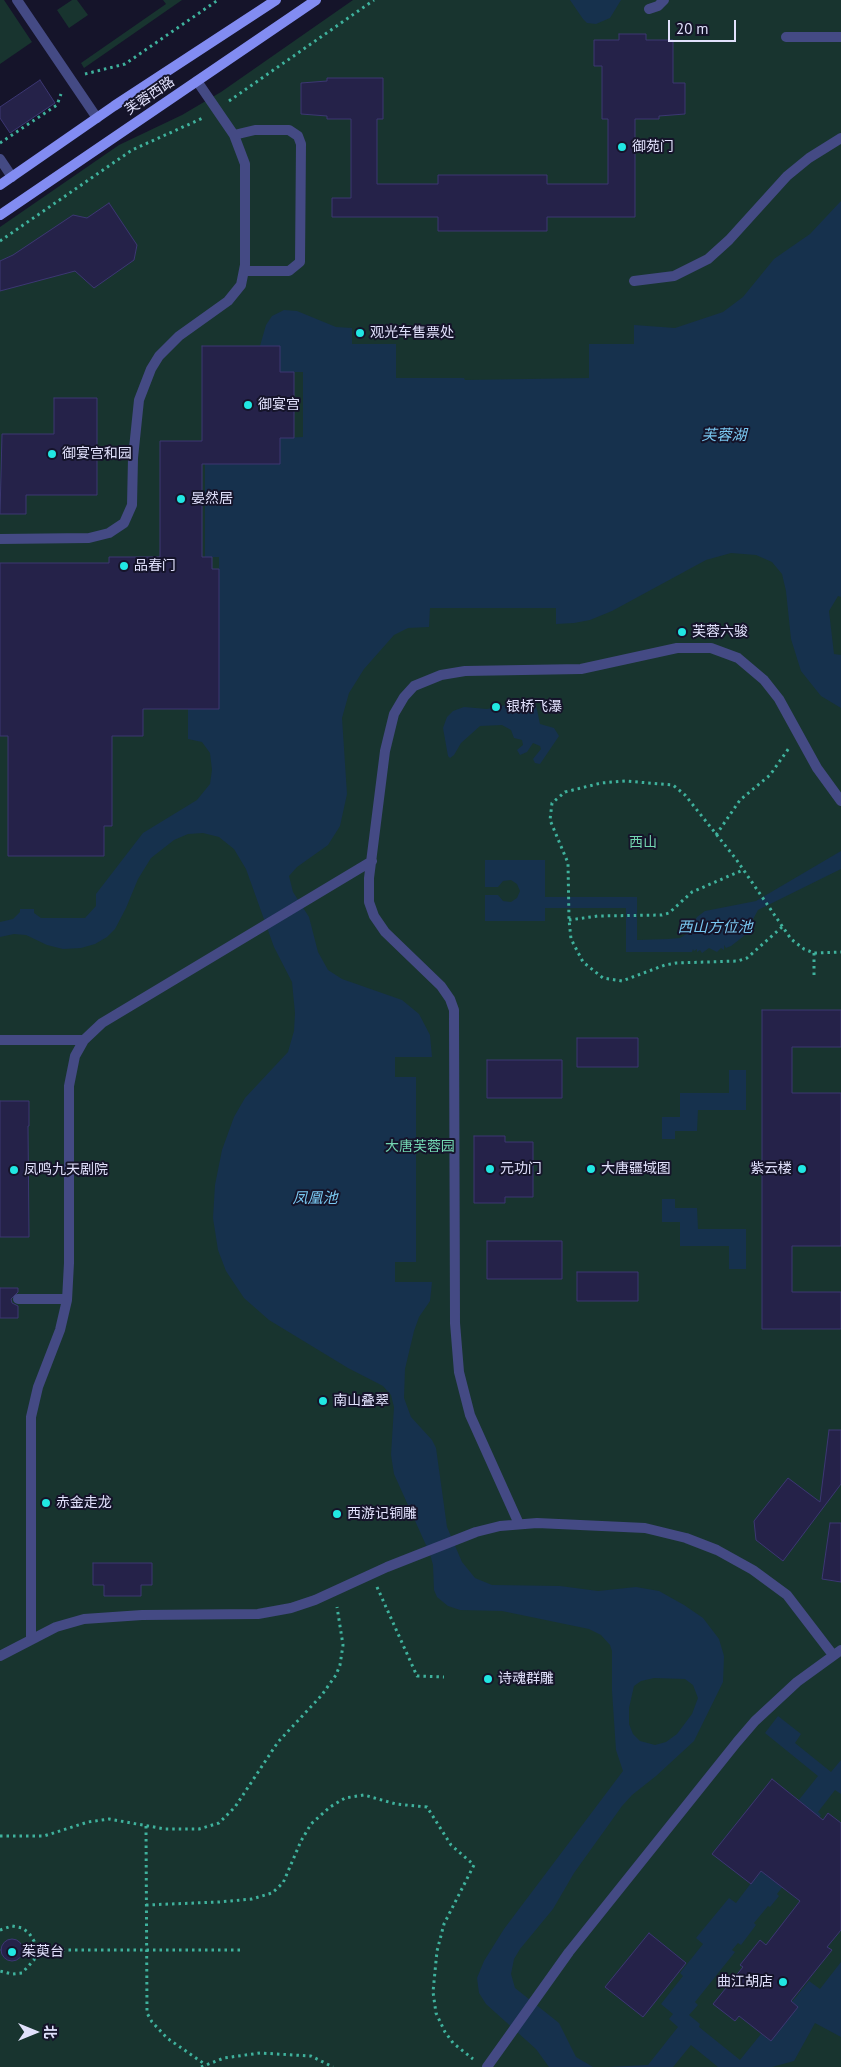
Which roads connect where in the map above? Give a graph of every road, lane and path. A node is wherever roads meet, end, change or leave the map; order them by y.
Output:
1 (17, 0) edge
2 (218, 0) edge
3 (276, 0) edge
4 (316, 0) edge
5 (374, 0) edge
6 (664, 0) edge
7 (649, 9) dead end
8 (786, 37) dead end
9 (841, 37) edge
10 (196, 81) junction
11 (73, 82) junction
12 (216, 109) junction
13 (97, 118) junction
14 (234, 135) junction
15 (841, 138) edge
16 (0, 143) edge
17 (0, 159) edge
18 (12, 177) junction
19 (0, 185) edge
20 (0, 215) edge
21 (0, 241) edge
22 (245, 271) junction
23 (634, 281) dead end
24 (0, 539) edge
25 (798, 735) junction
26 (841, 801) edge
27 (716, 835) dead end
28 (372, 861) junction
29 (743, 870) junction
30 (569, 920) junction
31 (782, 927) dead end
32 (841, 952) edge
33 (814, 953) junction
34 (814, 977) dead end
35 (0, 1040) edge
36 (84, 1040) junction
37 (18, 1299) dead end
38 (67, 1299) junction
39 (519, 1524) junction
40 (370, 1573) junction
41 (335, 1604) dead end
42 (31, 1638) junction
43 (837, 1652) edge
44 (0, 1656) edge
45 (444, 1677) dead end
46 (146, 1826) junction
47 (0, 1836) edge
48 (146, 1905) junction
49 (0, 1930) edge
50 (36, 1950) junction
51 (146, 1950) junction
52 (243, 1950) dead end
53 (0, 1971) edge
54 (206, 2065) dead end
55 (487, 2066) edge
56 (201, 2067) edge
57 (333, 2067) edge

1 - 11 street
2 - 11 path
3 - 13 main road, 芙蓉西路
4 - 10 main road, 芙蓉西路
5 - 12 path
6 - 7 street
8 - 9 street
10 - 12 street
10 - 20 main road, 芙蓉西路
11 - 13 street
11 - 16 path
12 - 14 street
12 - 21 path
13 - 18 main road, 芙蓉西路
14 - 22 street
14 - 22 street
15 - 23 street
17 - 18 street
18 - 19 main road, 芙蓉西路
22 - 24 street
25 - 26 street
25 - 27 path
25 - 28 street
28 - 36 street
28 - 39 street
29 - 30 path
29 - 30 path
29 - 33 path
30 - 31 path
32 - 33 path
33 - 34 path
35 - 36 street
36 - 38 street
37 - 38 street
38 - 42 street
39 - 40 street
39 - 43 street
40 - 42 street
40 - 45 path
41 - 46 path
42 - 44 street
43 - 55 street
46 - 47 path
46 - 48 path
48 - 51 path
48 - 55 path
49 - 50 path
50 - 51 path
50 - 53 path
51 - 52 path
51 - 54 path
56 - 57 path

